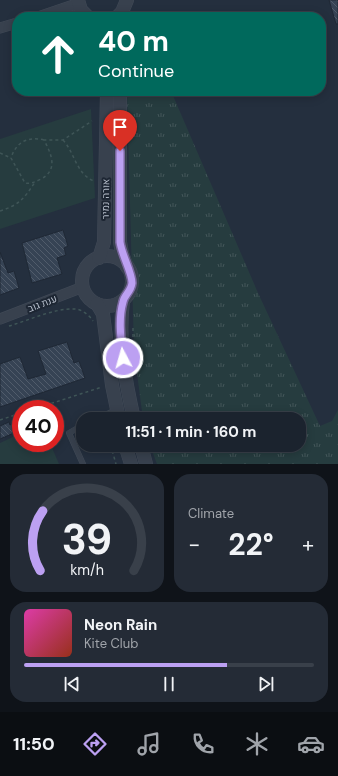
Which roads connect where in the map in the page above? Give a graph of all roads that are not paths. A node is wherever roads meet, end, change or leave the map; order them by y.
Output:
1 (127, 0) edge
2 (78, 2) edge
3 (51, 12) edge
4 (83, 12) edge
5 (122, 12) edge
6 (12, 24) edge
7 (0, 28) edge
8 (107, 96) edge
9 (120, 96) edge
10 (99, 258) junction
11 (127, 267) junction
12 (83, 288) junction
13 (123, 301) junction
14 (96, 304) junction
15 (3, 323) edge
16 (118, 412) edge
17 (132, 412) edge
18 (76, 429) edge
19 (76, 448) edge
20 (78, 452) edge
21 (127, 452) edge
22 (143, 452) edge
23 (83, 464) edge
24 (131, 464) edge
25 (146, 464) edge

1 - 5 street
2 - 3 street
2 - 4 street
6 - 7 street
8 - 10 street, אורה נמיר
9 - 11 street, אורה נמיר
10 - 11 street
10 - 12 street
11 - 13 street
12 - 14 street
12 - 15 street, ענת גוב
13 - 14 street
13 - 17 street
14 - 16 street
18 - 19 lane
20 - 23 lane
21 - 24 street
22 - 25 street

